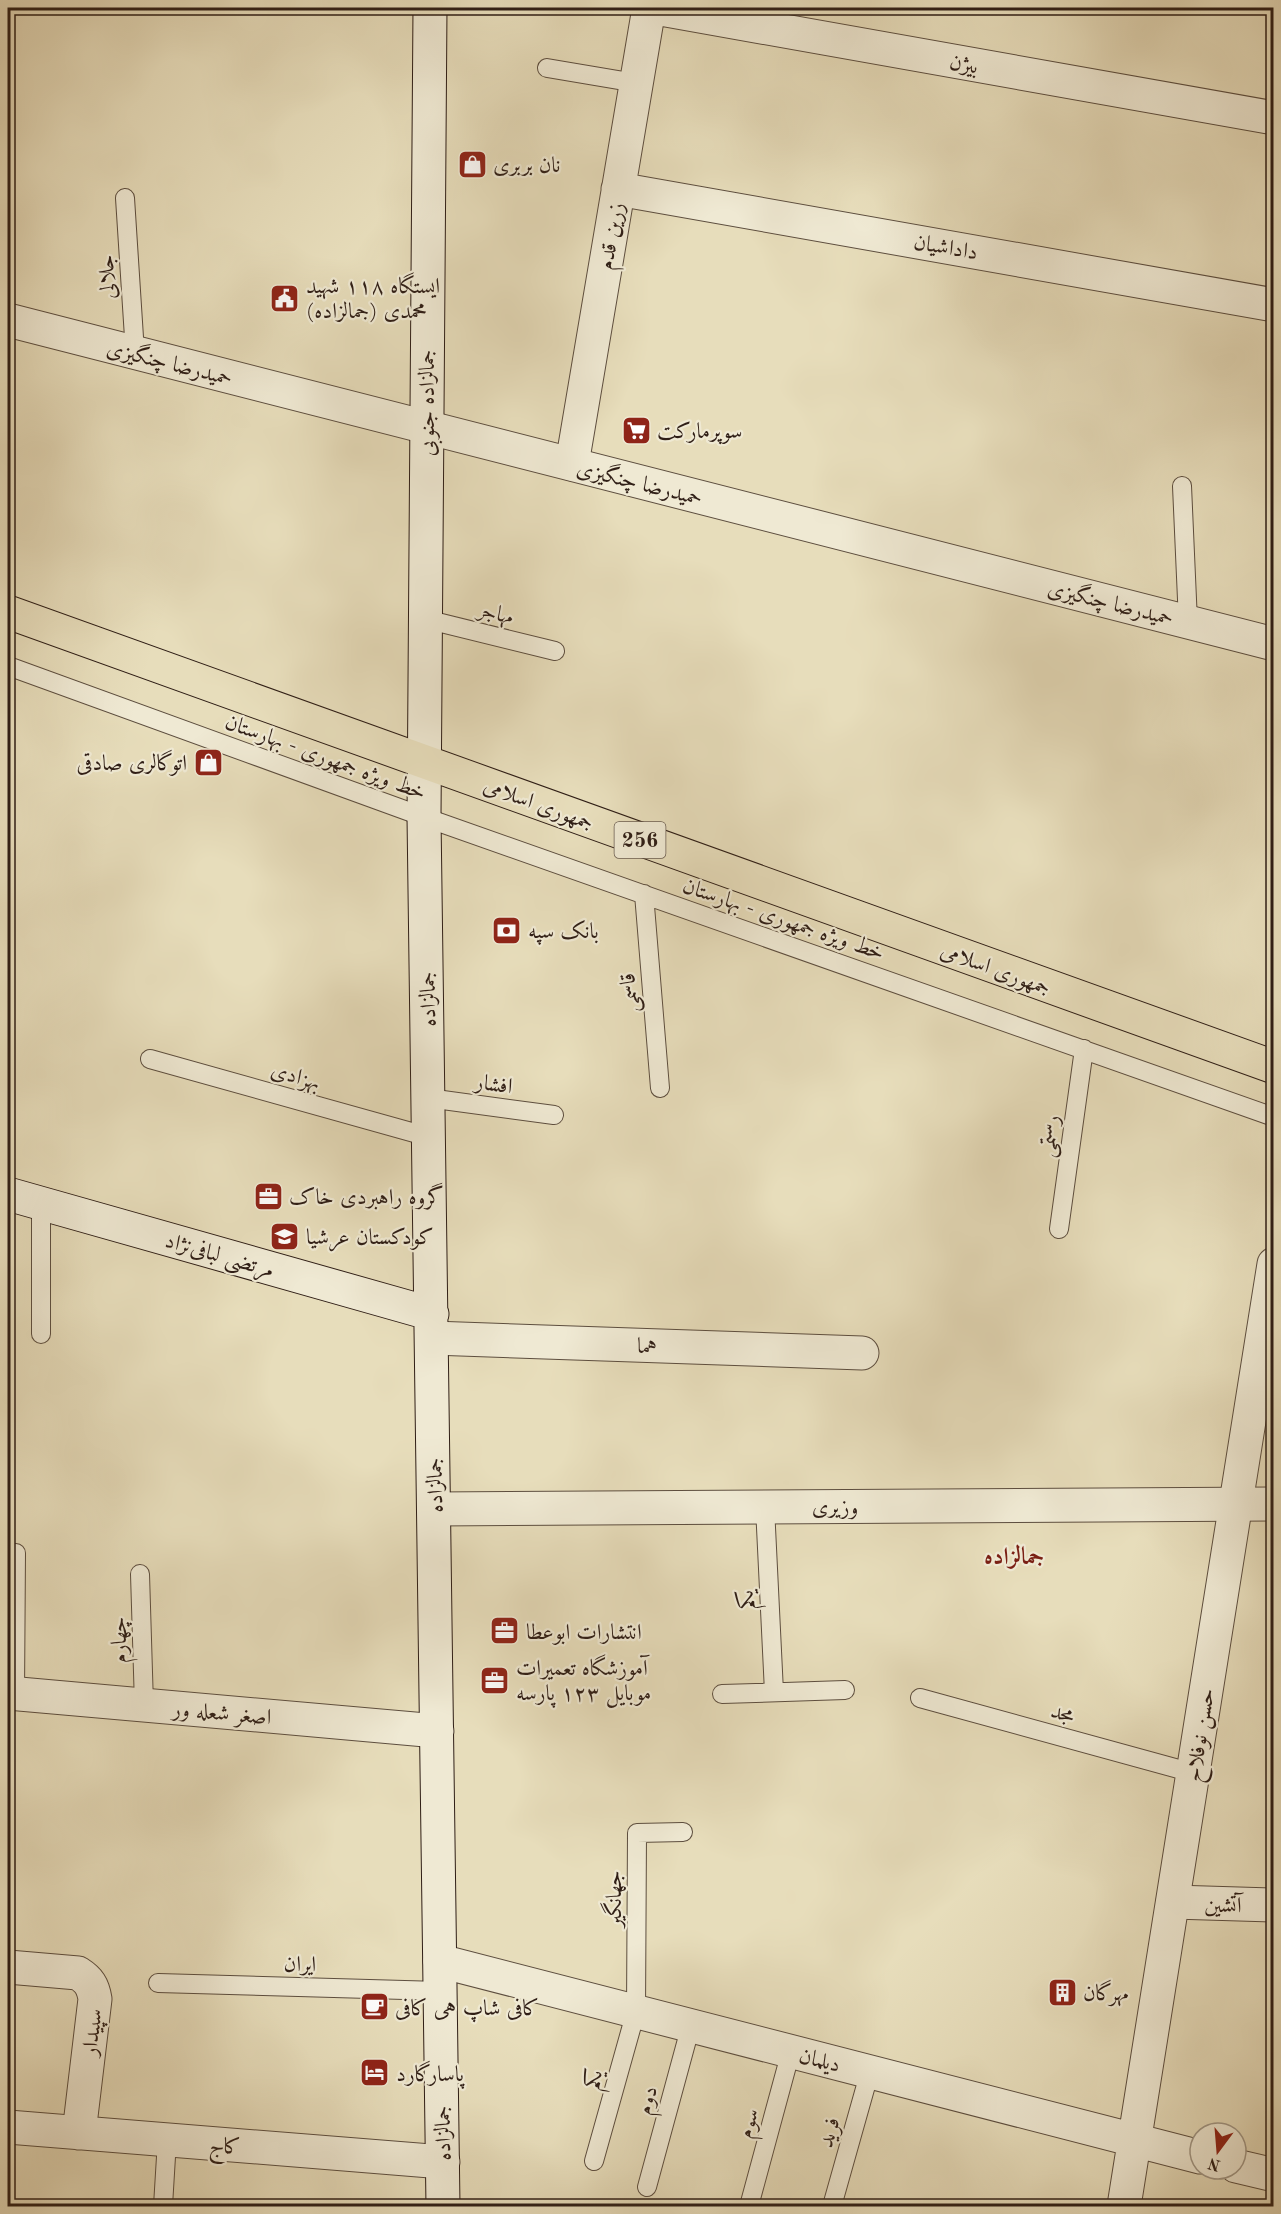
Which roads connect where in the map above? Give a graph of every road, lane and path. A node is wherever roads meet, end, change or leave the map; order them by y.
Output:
1 (430, 8) edge
2 (649, 8) edge
3 (655, 8) edge
4 (547, 68) dead end
5 (636, 83) junction
6 (1274, 118) edge
7 (618, 189) junction
8 (125, 198) dead end
9 (1274, 305) edge
10 (8, 320) edge
11 (135, 353) junction
12 (426, 427) junction
13 (572, 464) junction
14 (1182, 486) dead end
15 (8, 612) edge
16 (425, 619) junction
17 (1188, 622) junction
18 (1274, 644) edge
19 (555, 651) dead end
20 (8, 666) edge
21 (426, 763) junction
22 (424, 817) junction
23 (644, 894) junction
24 (1084, 1049) junction
25 (150, 1059) dead end
26 (1274, 1067) edge
27 (660, 1088) dead end
28 (429, 1098) junction
29 (554, 1115) dead end
30 (1274, 1118) edge
31 (429, 1137) junction
32 (8, 1194) edge
33 (41, 1203) junction
34 (1059, 1229) dead end
35 (1274, 1264) edge
36 (432, 1326) junction
37 (41, 1334) dead end
38 (862, 1353) dead end
39 (1235, 1504) junction
40 (1274, 1504) edge
41 (765, 1507) junction
42 (434, 1509) junction
43 (16, 1553) dead end
44 (140, 1574) dead end
45 (845, 1690) dead end
46 (774, 1692) junction
47 (11, 1694) edge
48 (722, 1694) dead end
49 (920, 1698) dead end
50 (144, 1706) junction
51 (437, 1731) junction
52 (1193, 1773) junction
53 (683, 1832) dead end
54 (1173, 1902) junction
55 (1274, 1905) edge
56 (8, 1967) edge
57 (440, 1976) junction
58 (158, 1983) dead end
59 (636, 2011) junction
60 (691, 2025) junction
61 (791, 2051) junction
62 (870, 2071) junction
63 (8, 2127) edge
64 (79, 2133) junction
65 (1135, 2139) junction
66 (168, 2140) junction
67 (1188, 2154) edge
68 (594, 2161) dead end
69 (442, 2162) junction
70 (1248, 2169) edge
71 (1274, 2175) edge
72 (647, 2187) dead end
73 (163, 2206) edge
74 (443, 2206) edge
75 (749, 2206) edge
76 (832, 2206) edge
77 (1124, 2206) edge

1 - 12 street, جمالزاده جنوبی
2 - 5 street, زرین قدم
3 - 6 street, بیژن
4 - 5 lane
5 - 7 street, زرین قدم
7 - 9 street, داداشیان
7 - 13 street, زرین قدم
8 - 11 lane, جلالی
10 - 11 street, حمیدرضا چنگیزی
11 - 12 street, حمیدرضا چنگیزی
12 - 13 street, حمیدرضا چنگیزی
12 - 16 street, جمالزاده جنوبی
13 - 17 street, حمیدرضا چنگیزی
14 - 17 lane
15 - 21 main road, جمهوری اسلامی / 256
16 - 19 lane, مهاجر
16 - 21 street, جمالزاده جنوبی
17 - 18 street, حمیدرضا چنگیزی
20 - 22 lane, خط ویژه جمهوری - بهارستان
21 - 22 street, جمالزاده
21 - 26 main road, جمهوری اسلامی / 256
22 - 23 lane, خط ویژه جمهوری - بهارستان
22 - 28 street, جمالزاده
23 - 24 lane, خط ویژه جمهوری - بهارستان
23 - 27 lane, قاسمی
24 - 30 lane, خط ویژه جمهوری - بهارستان
24 - 34 lane, رستمی
25 - 31 lane, بهزادی
28 - 29 lane, افشار
28 - 31 street, جمالزاده
31 - 36 street, جمالزاده
32 - 33 street, مرتضی لبافی‌نژاد
33 - 36 street, مرتضی لبافی‌نژاد
33 - 37 lane
35 - 39 street, حسن نوفلاح
36 - 38 street, هما
36 - 42 street, جمالزاده
39 - 40 street, وزیری
39 - 41 street, وزیری
39 - 52 street, حسن نوفلاح
41 - 42 street, وزیری
41 - 46 lane, یکم
42 - 51 street, جمالزاده
43 - 47 lane
44 - 50 lane, چهارم
45 - 46 lane
46 - 48 lane
47 - 50 street, اصغر شعله ور
49 - 52 lane, مجد
50 - 51 street, اصغر شعله ور
51 - 57 street, جمالزاده
52 - 54 street, حسن نوفلاح
53 - 59 lane, جهانگیر
54 - 55 street, آتشین
54 - 65 street, حسن نوفلاح
56 - 64 street, سپیدار
57 - 58 lane, ایران
57 - 59 street, دیلمان
57 - 69 street, جمالزاده
59 - 60 street, دیلمان
59 - 68 lane, یکم
60 - 61 street, دیلمان
60 - 72 lane, دوم
61 - 62 street, دیلمان
61 - 75 lane, سوم
62 - 65 street, دیلمان
62 - 76 lane, فرید
63 - 64 street, کاج
64 - 66 street, کاج
65 - 67 street, دیلمان
65 - 77 street, حسن نوفلاح
66 - 69 street, کاج
66 - 73 lane
69 - 74 street, جمالزاده
70 - 71 street

